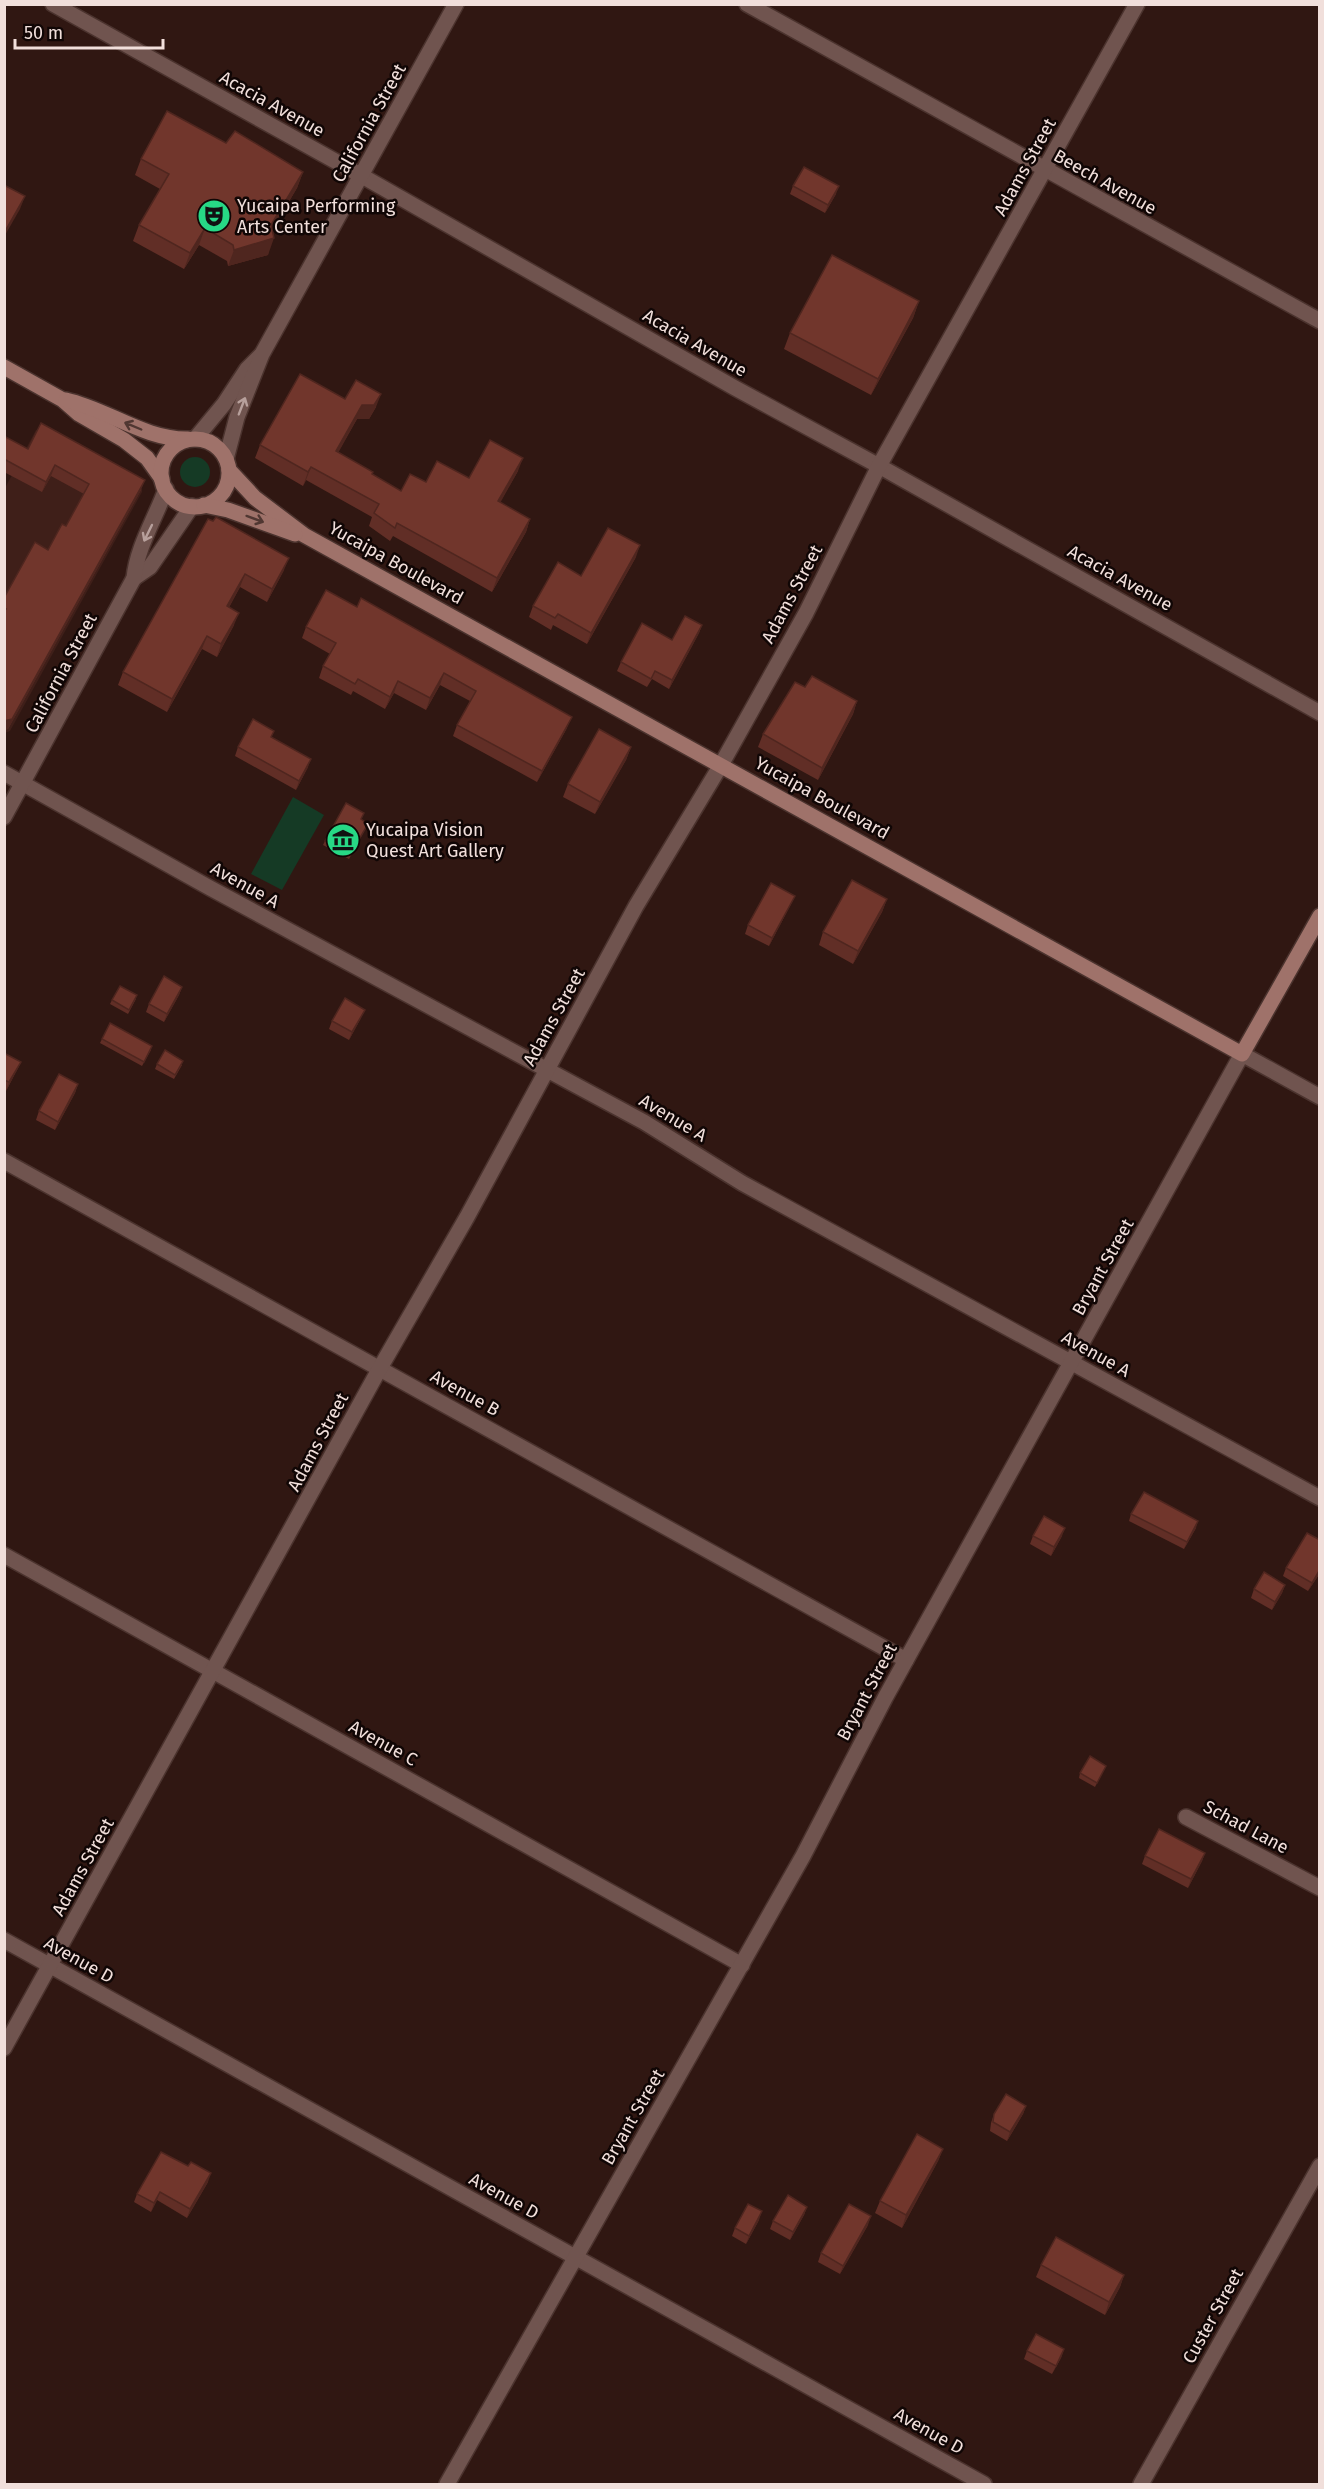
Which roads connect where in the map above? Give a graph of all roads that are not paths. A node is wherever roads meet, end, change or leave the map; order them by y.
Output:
1 (53, 4) edge
2 (456, 4) edge
3 (747, 4) edge
4 (1137, 4) edge
5 (1045, 171) junction
6 (362, 176) junction
7 (1320, 321) edge
8 (262, 354) junction
9 (4, 367) edge
10 (63, 400) junction
11 (192, 439) junction
12 (228, 465) junction
13 (879, 466) junction
14 (164, 484) junction
15 (198, 506) junction
16 (304, 536) junction
17 (134, 578) junction
18 (1320, 713) edge
19 (721, 765) junction
20 (4, 773) edge
21 (23, 783) junction
22 (4, 818) edge
23 (1320, 916) edge
24 (1242, 1054) junction
25 (547, 1071) junction
26 (1320, 1097) edge
27 (4, 1161) edge
28 (1072, 1363) junction
29 (380, 1368) junction
30 (1320, 1498) edge
31 (4, 1555) edge
32 (906, 1660) junction
33 (214, 1672) junction
34 (1186, 1817) dead end
35 (1320, 1888) edge
36 (4, 1940) edge
37 (742, 1965) junction
38 (50, 1966) junction
39 (4, 2049) edge
40 (1320, 2166) edge
41 (574, 2258) junction
42 (447, 2484) edge
43 (984, 2484) edge
44 (1141, 2484) edge

1 - 6 street, Acacia Avenue
2 - 6 street, California Street
3 - 5 street, Beech Avenue
4 - 5 street, Adams Street
5 - 7 street, Beech Avenue
5 - 13 street, Adams Street
6 - 8 street, California Street
6 - 13 street, Acacia Avenue
8 - 11 street, California Street
12 -> 8 street, California Street
9 - 10 main road
11 -> 10 main road
10 - 14 main road
11 - 12 main road
11 - 14 main road
12 - 15 main road
12 - 16 main road, Yucaipa Boulevard
13 - 18 street, Acacia Avenue
13 - 19 street, Adams Street
14 - 15 main road
14 -> 17 street, California Street
15 -> 16 main road, Yucaipa Boulevard
15 - 17 street, California Street
16 - 19 main road, Yucaipa Boulevard
17 - 21 street, California Street
19 - 24 main road, Yucaipa Boulevard
19 - 25 street, Adams Street
20 - 21 street, Avenue A
21 - 22 street, California Street
21 - 25 street, Avenue A
23 - 24 main road, Bryant Street
24 - 26 street, Yucaipa Boulevard
24 - 28 street, Bryant Street
25 - 28 street, Avenue A
25 - 29 street, Adams Street
27 - 29 street, Avenue B
28 - 30 street, Avenue A
28 - 32 street, Bryant Street
29 - 32 street, Avenue B
29 - 33 street, Adams Street
31 - 33 street, Avenue C
32 - 37 street, Bryant Street
33 - 37 street, Avenue C
33 - 38 street, Adams Street
34 - 35 street, Schad Lane
36 - 38 street, Avenue D
37 - 41 street, Bryant Street
38 - 39 street, Adams Street
38 - 41 street, Avenue D
40 - 44 street, Custer Street
41 - 42 street, Bryant Street
41 - 43 street, Avenue D

